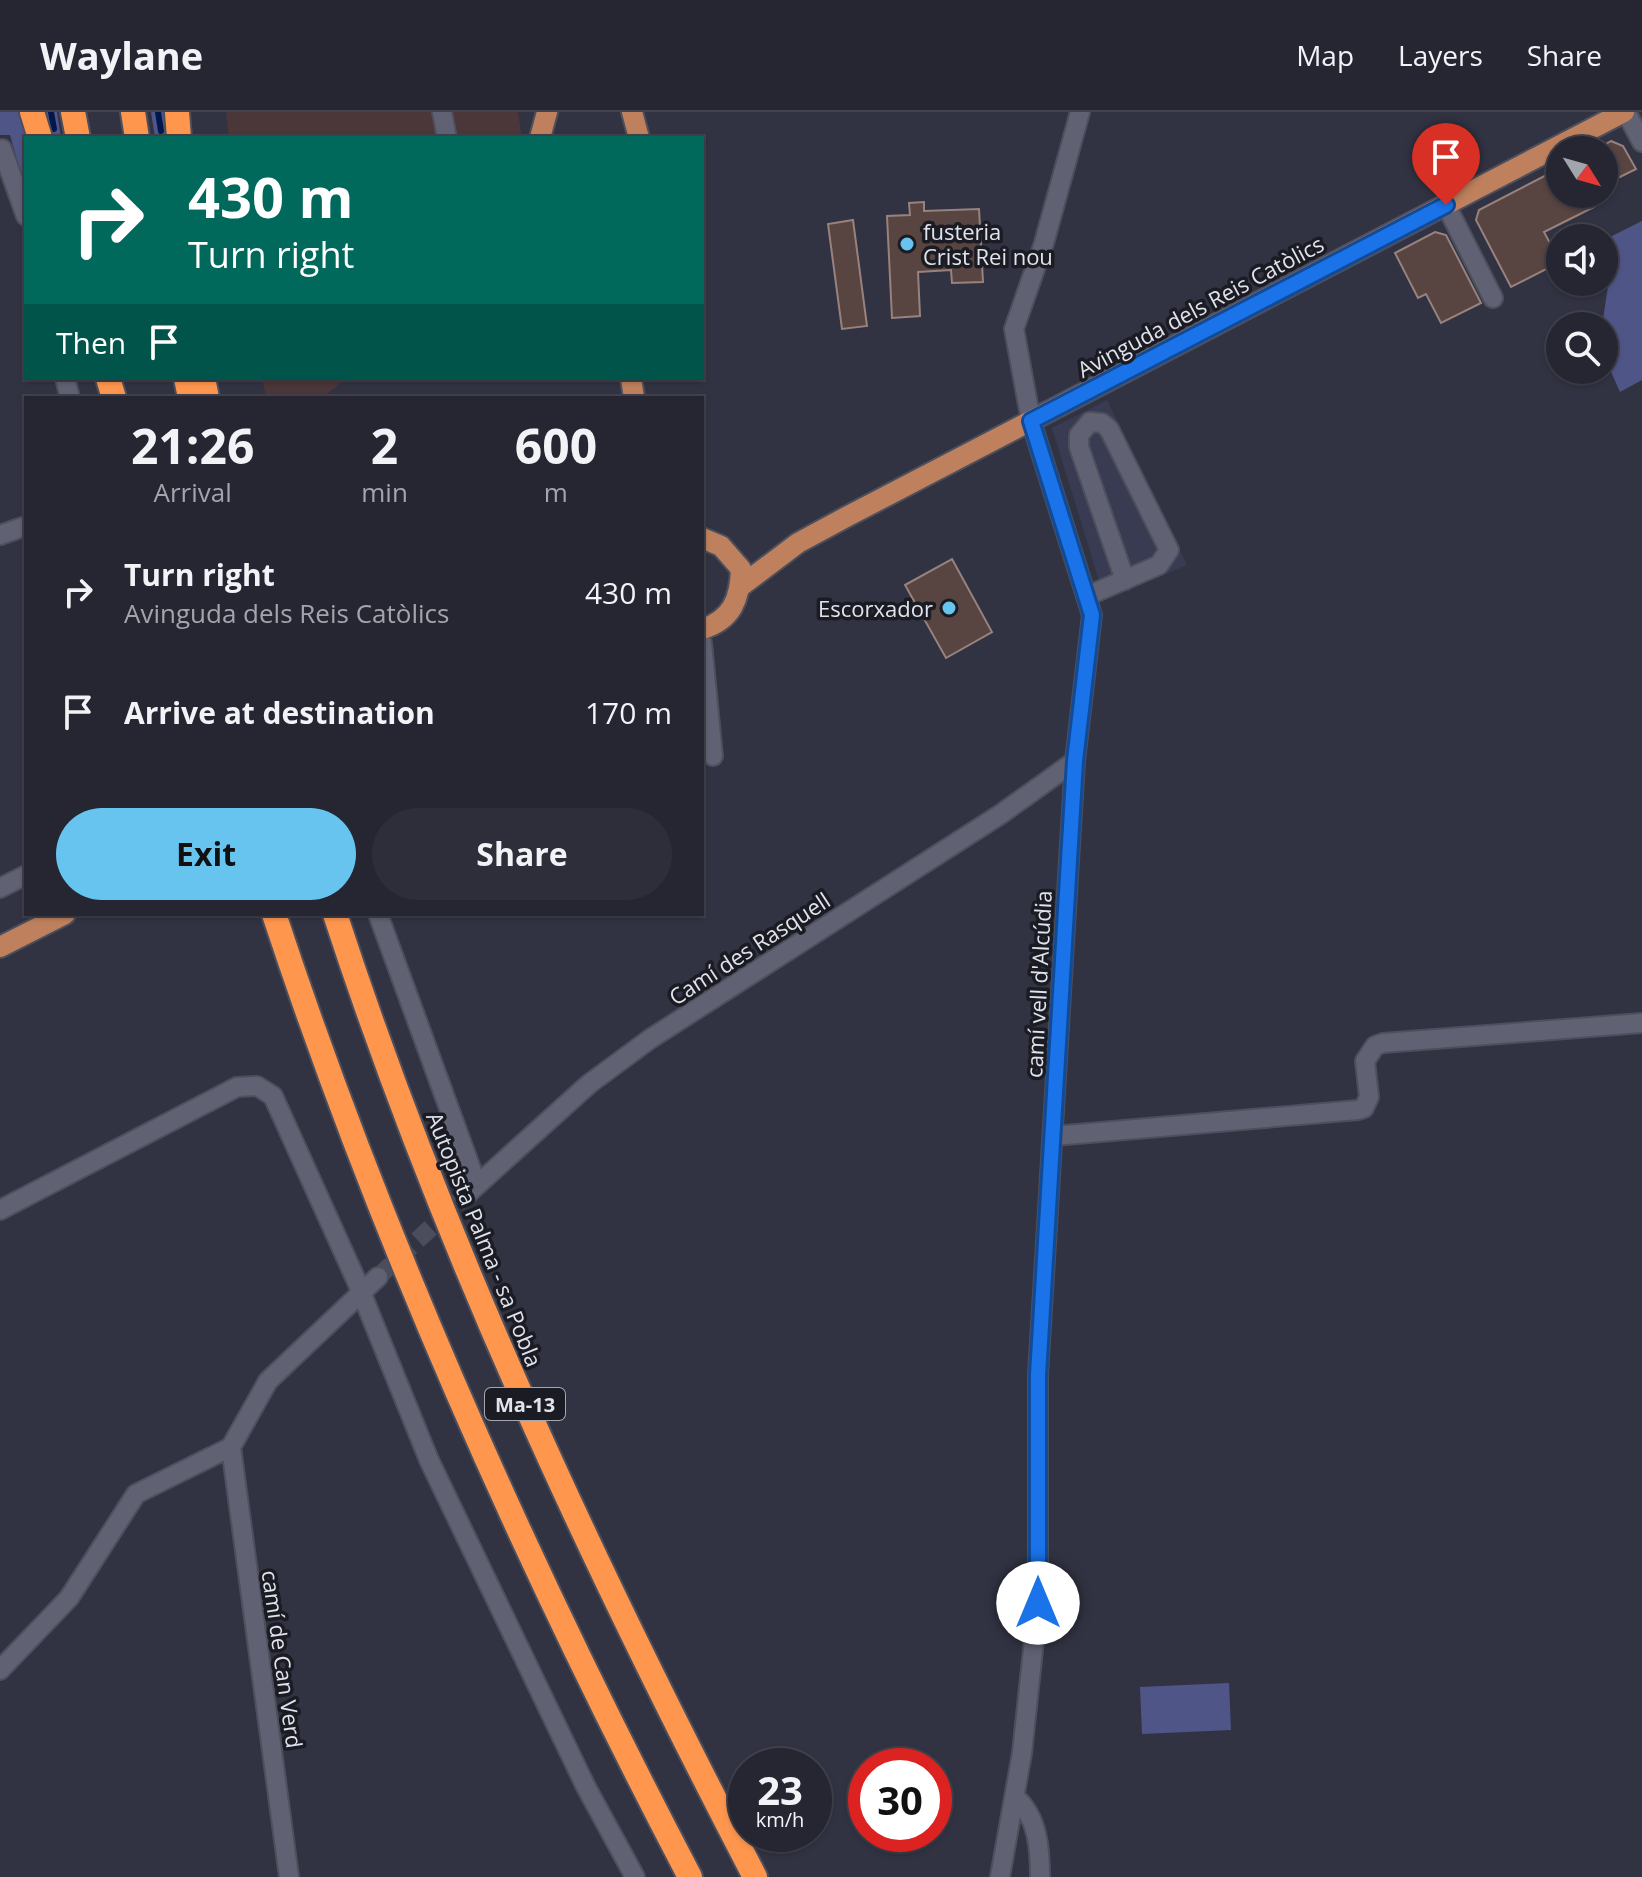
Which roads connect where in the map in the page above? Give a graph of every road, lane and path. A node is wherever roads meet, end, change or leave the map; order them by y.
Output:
1 (32, 112) edge
2 (73, 112) edge
3 (133, 112) edge
4 (177, 112) edge
5 (442, 112) edge
6 (632, 112) edge
7 (1080, 112) edge
8 (1625, 112) edge
9 (545, 113) edge
10 (39, 136) edge
11 (78, 136) edge
12 (137, 136) edge
13 (179, 136) edge
14 (447, 136) edge
15 (540, 136) edge
16 (638, 136) edge
17 (1642, 142) edge
18 (2, 149) edge
19 (1446, 205) junction
20 (24, 208) edge
21 (1493, 298) dead end
22 (1031, 421) junction
23 (24, 527) edge
24 (0, 535) edge
25 (704, 539) edge
26 (791, 548) junction
27 (732, 556) junction
28 (1125, 580) junction
29 (741, 586) junction
30 (1087, 596) junction
31 (704, 628) edge
32 (704, 664) edge
33 (713, 756) dead end
34 (1075, 761) junction
35 (24, 876) edge
36 (0, 888) edge
37 (61, 916) edge
38 (275, 916) edge
39 (336, 916) edge
40 (379, 916) edge
41 (0, 947) edge
42 (1642, 1023) edge
43 (1054, 1136) junction
44 (0, 1210) edge
45 (378, 1277) tunnel mouth
46 (362, 1292) junction
47 (231, 1447) junction
48 (0, 1670) edge
49 (1015, 1797) junction
50 (289, 1877) edge
51 (635, 1877) edge
52 (690, 1877) edge
53 (755, 1877) edge
54 (1000, 1877) edge
55 (1040, 1877) edge

1 - 10 highway
2 - 11 highway
3 - 12 highway
4 - 13 highway
5 - 14 street
6 - 16 main road
7 - 22 street, camí vell d'Alcúdia
8 - 17 street
8 - 19 main road, Avinguda dels Reis Catòlics
9 - 15 main road
18 - 20 street
19 - 21 street
19 - 22 main road, Avinguda dels Reis Catòlics
22 - 26 main road, Avinguda dels Reis Catòlics
22 - 30 street, camí vell d'Alcúdia
23 - 24 street
25 - 27 main road
26 - 27 main road
26 - 29 main road
27 - 29 main road
28 - 28 street
28 - 30 street
29 - 31 main road
30 - 34 street, camí vell d'Alcúdia
32 - 33 street
34 - 40 street, Camí des Rasquell
34 - 43 street, camí vell d'Alcúdia
35 - 36 street
37 - 41 main road
38 - 52 highway, Ma-13
39 - 53 highway, Autopista Palma - sa Pobla / Ma-13
42 - 43 street
43 - 49 street, camí vell d'Alcúdia
44 - 46 street
45 - 46 street
46 - 47 street
46 - 51 street
47 - 48 street
47 - 50 street, camí de Can Verd
49 - 54 street, camí vell d'Alcúdia
49 - 55 street

